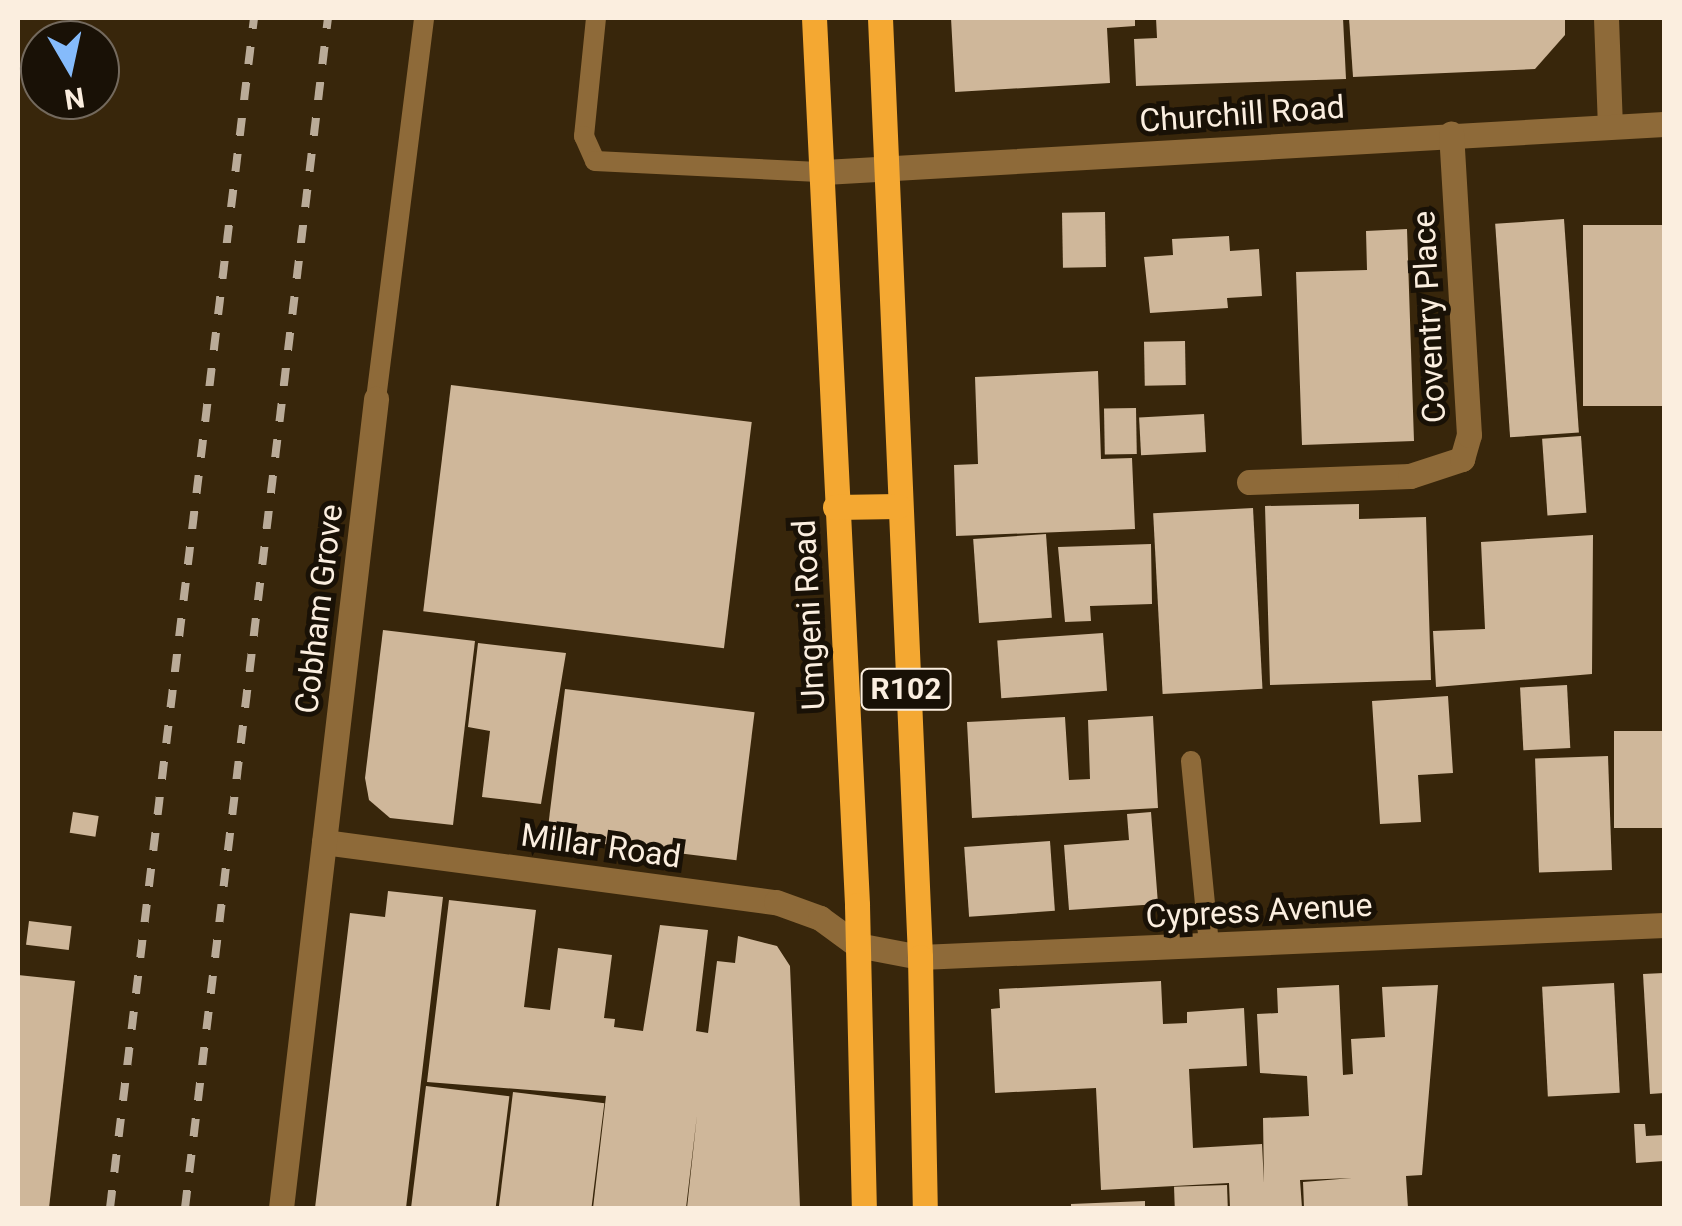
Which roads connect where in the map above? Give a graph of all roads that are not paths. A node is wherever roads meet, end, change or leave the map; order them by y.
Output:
1 (424, 18) edge
2 (596, 18) edge
3 (814, 18) edge
4 (880, 18) edge
5 (1606, 18) edge
6 (1664, 124) edge
7 (1610, 126) junction
8 (1450, 134) junction
9 (888, 168) junction
10 (824, 172) junction
11 (376, 399) joint
12 (1249, 482) dead end
13 (898, 506) junction
14 (835, 507) junction
15 (1191, 761) dead end
16 (324, 842) junction
17 (1664, 924) edge
18 (858, 945) junction
19 (1210, 946) junction
20 (920, 957) junction
21 (281, 1208) edge
22 (864, 1208) edge
23 (925, 1208) edge

1 - 11 lane, Cobham Grove
2 - 10 lane
3 - 10 main road, Umgeni Road / R102
4 - 9 main road, R102
5 - 7 street
6 - 7 street, Churchill Road
7 - 8 street, Churchill Road
8 - 9 street, Churchill Road
8 - 12 street, Coventry Place
9 - 10 street, Churchill Road
9 - 13 main road, R102
10 - 14 main road, Umgeni Road / R102
11 - 16 street, Cobham Grove
13 - 14 main road
13 - 20 main road, R102
14 - 18 main road, Umgeni Road / R102
15 - 19 lane
16 - 18 street, Millar Road
16 - 21 street, Cobham Grove
17 - 19 street, Cypress Avenue
18 - 20 street, Cypress Avenue
18 - 22 main road, Umgeni Road / R102
19 - 20 street, Cypress Avenue
20 - 23 main road, R102

